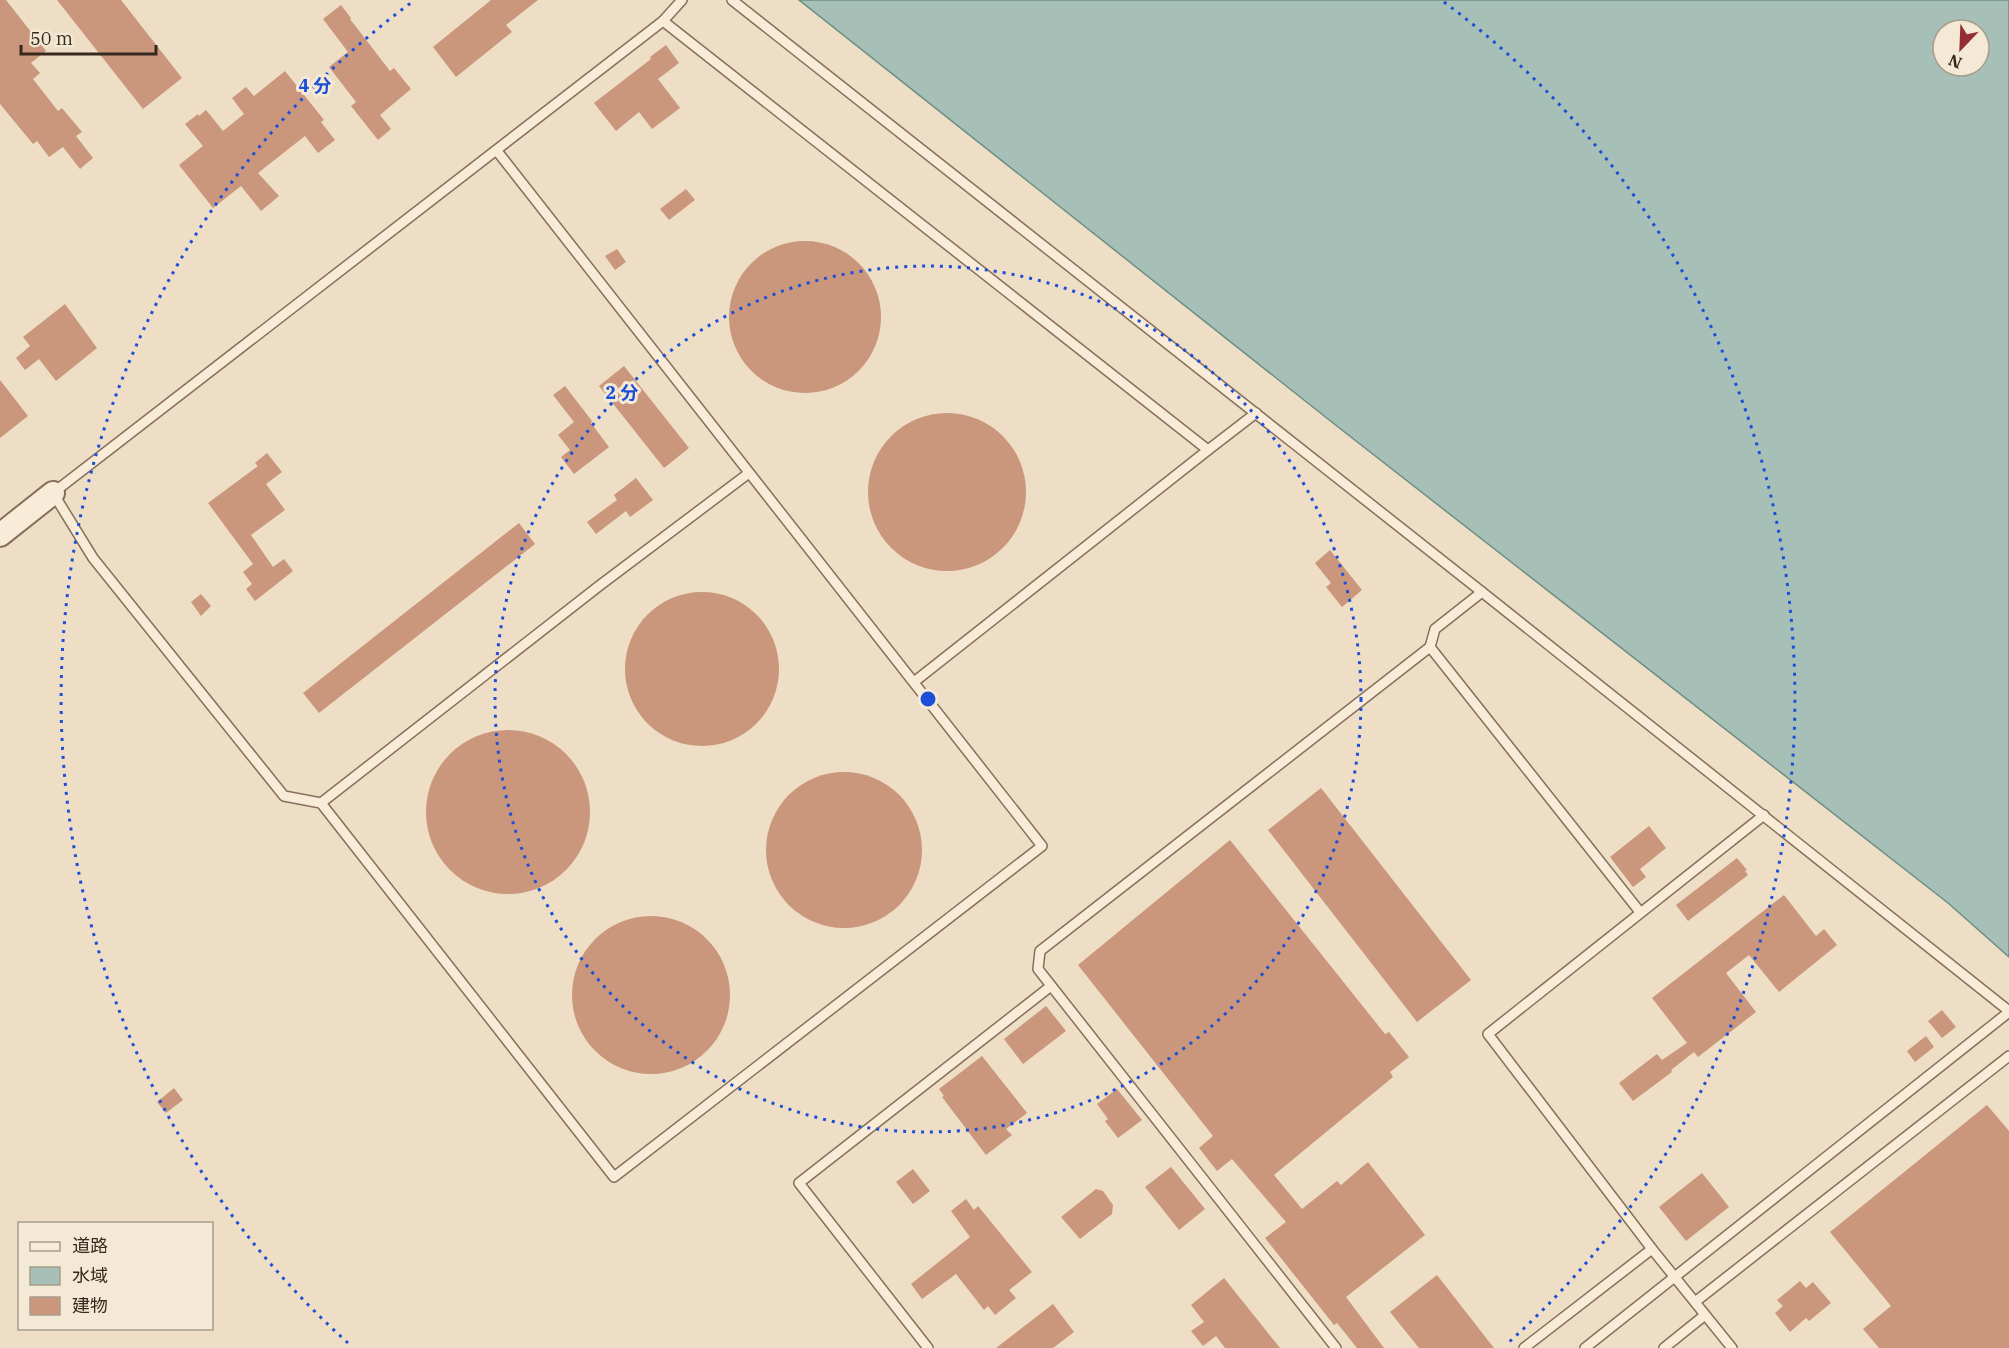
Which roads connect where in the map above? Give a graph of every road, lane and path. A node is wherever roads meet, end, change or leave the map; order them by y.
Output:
1 (682, 0) edge
2 (732, 0) edge
3 (663, 21) junction
4 (497, 151) junction
5 (1256, 413) junction
6 (1208, 450) junction
7 (749, 473) junction
8 (53, 494) junction
9 (0, 535) edge
10 (1482, 592) junction
11 (1430, 647) junction
12 (914, 682) junction
13 (321, 803) junction
14 (1764, 815) junction
15 (1640, 912) junction
16 (1051, 986) junction
17 (2009, 1012) edge
18 (2009, 1056) edge
19 (1652, 1249) junction
20 (1675, 1277) junction
21 (1695, 1302) junction
22 (1705, 1315) junction
23 (928, 1348) edge
24 (1336, 1348) edge
25 (1524, 1348) edge
26 (1585, 1348) edge
27 (1664, 1348) edge
28 (1732, 1348) edge

1 - 3 lane
2 - 5 lane
3 - 4 lane
3 - 6 lane
4 - 7 lane
4 - 8 lane
5 - 6 lane
5 - 10 lane
6 - 12 lane
7 - 12 lane
7 - 13 lane
8 - 9 street
8 - 13 lane
10 - 11 lane
10 - 14 lane
11 - 15 lane
11 - 16 lane
12 - 13 lane
14 - 15 lane
14 - 17 lane
15 - 19 lane
16 - 23 lane
16 - 24 lane
17 - 20 lane
18 - 21 lane
19 - 20 lane
19 - 25 lane
20 - 21 lane
20 - 26 lane
21 - 22 lane
22 - 27 lane
22 - 28 lane

